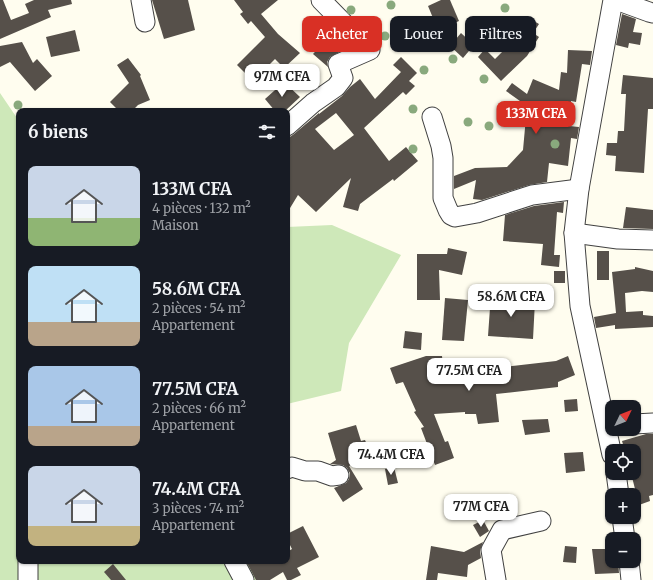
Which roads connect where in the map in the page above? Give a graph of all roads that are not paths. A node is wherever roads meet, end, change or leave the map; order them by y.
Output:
1 (142, 0) edge
2 (321, 0) edge
3 (612, 0) edge
4 (616, 0) edge
5 (653, 13) edge
6 (145, 22) dead end
7 (432, 117) dead end
8 (290, 124) edge
9 (579, 189) junction
10 (574, 234) junction
11 (653, 240) edge
12 (605, 409) edge
13 (653, 423) edge
14 (641, 424) edge
15 (290, 467) edge
16 (338, 475) dead end
17 (541, 521) dead end
18 (28, 564) edge
19 (236, 564) edge
20 (630, 568) edge
21 (28, 580) edge
22 (244, 580) edge
23 (496, 580) edge
24 (631, 580) edge

1 - 6 street
2 - 8 street
3 - 9 street
4 - 5 street
7 - 9 street
9 - 10 street
10 - 11 street
10 - 12 street
13 - 14 street
15 - 16 street
17 - 23 street
18 - 21 street
19 - 22 street
20 - 24 street

